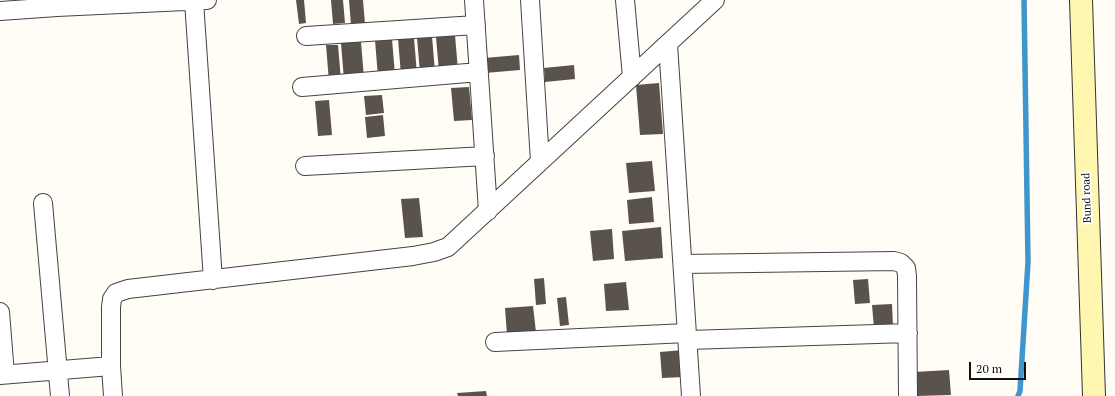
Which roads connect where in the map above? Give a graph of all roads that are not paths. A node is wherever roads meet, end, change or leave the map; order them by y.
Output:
1 (200, 0) edge
2 (474, 0) edge
3 (530, 0) edge
4 (625, 0) edge
5 (715, 0) edge
6 (1081, 0) edge
7 (136, 2) edge
8 (57, 3) edge
9 (0, 11) edge
10 (476, 25) junction
11 (306, 36) dead end
12 (668, 44) junction
13 (479, 72) junction
14 (632, 77) junction
15 (302, 87) dead end
16 (484, 156) junction
17 (540, 162) junction
18 (305, 166) dead end
19 (43, 203) dead end
20 (488, 211) junction
21 (683, 264) junction
22 (212, 280) junction
23 (0, 312) edge
24 (908, 333) junction
25 (688, 336) junction
26 (495, 342) dead end
27 (111, 366) junction
28 (58, 370) junction
29 (2, 374) edge
30 (60, 396) edge
31 (113, 396) edge
32 (691, 396) edge
33 (908, 396) edge
34 (1094, 396) edge

1 - 7 street
1 - 22 street
2 - 10 street
3 - 17 street
4 - 14 street
5 - 12 street
6 - 34 street, Bund road
7 - 8 street
8 - 9 street
10 - 11 street
10 - 13 street
12 - 14 street
12 - 21 street
13 - 15 street
13 - 16 street
14 - 17 street
16 - 18 street
16 - 20 street
17 - 20 street
19 - 28 street
20 - 22 street
21 - 24 street
21 - 25 street
22 - 27 street
23 - 29 street
24 - 25 street
24 - 33 street
25 - 26 street
25 - 32 street
27 - 28 street
27 - 31 street
28 - 29 street
28 - 30 street

